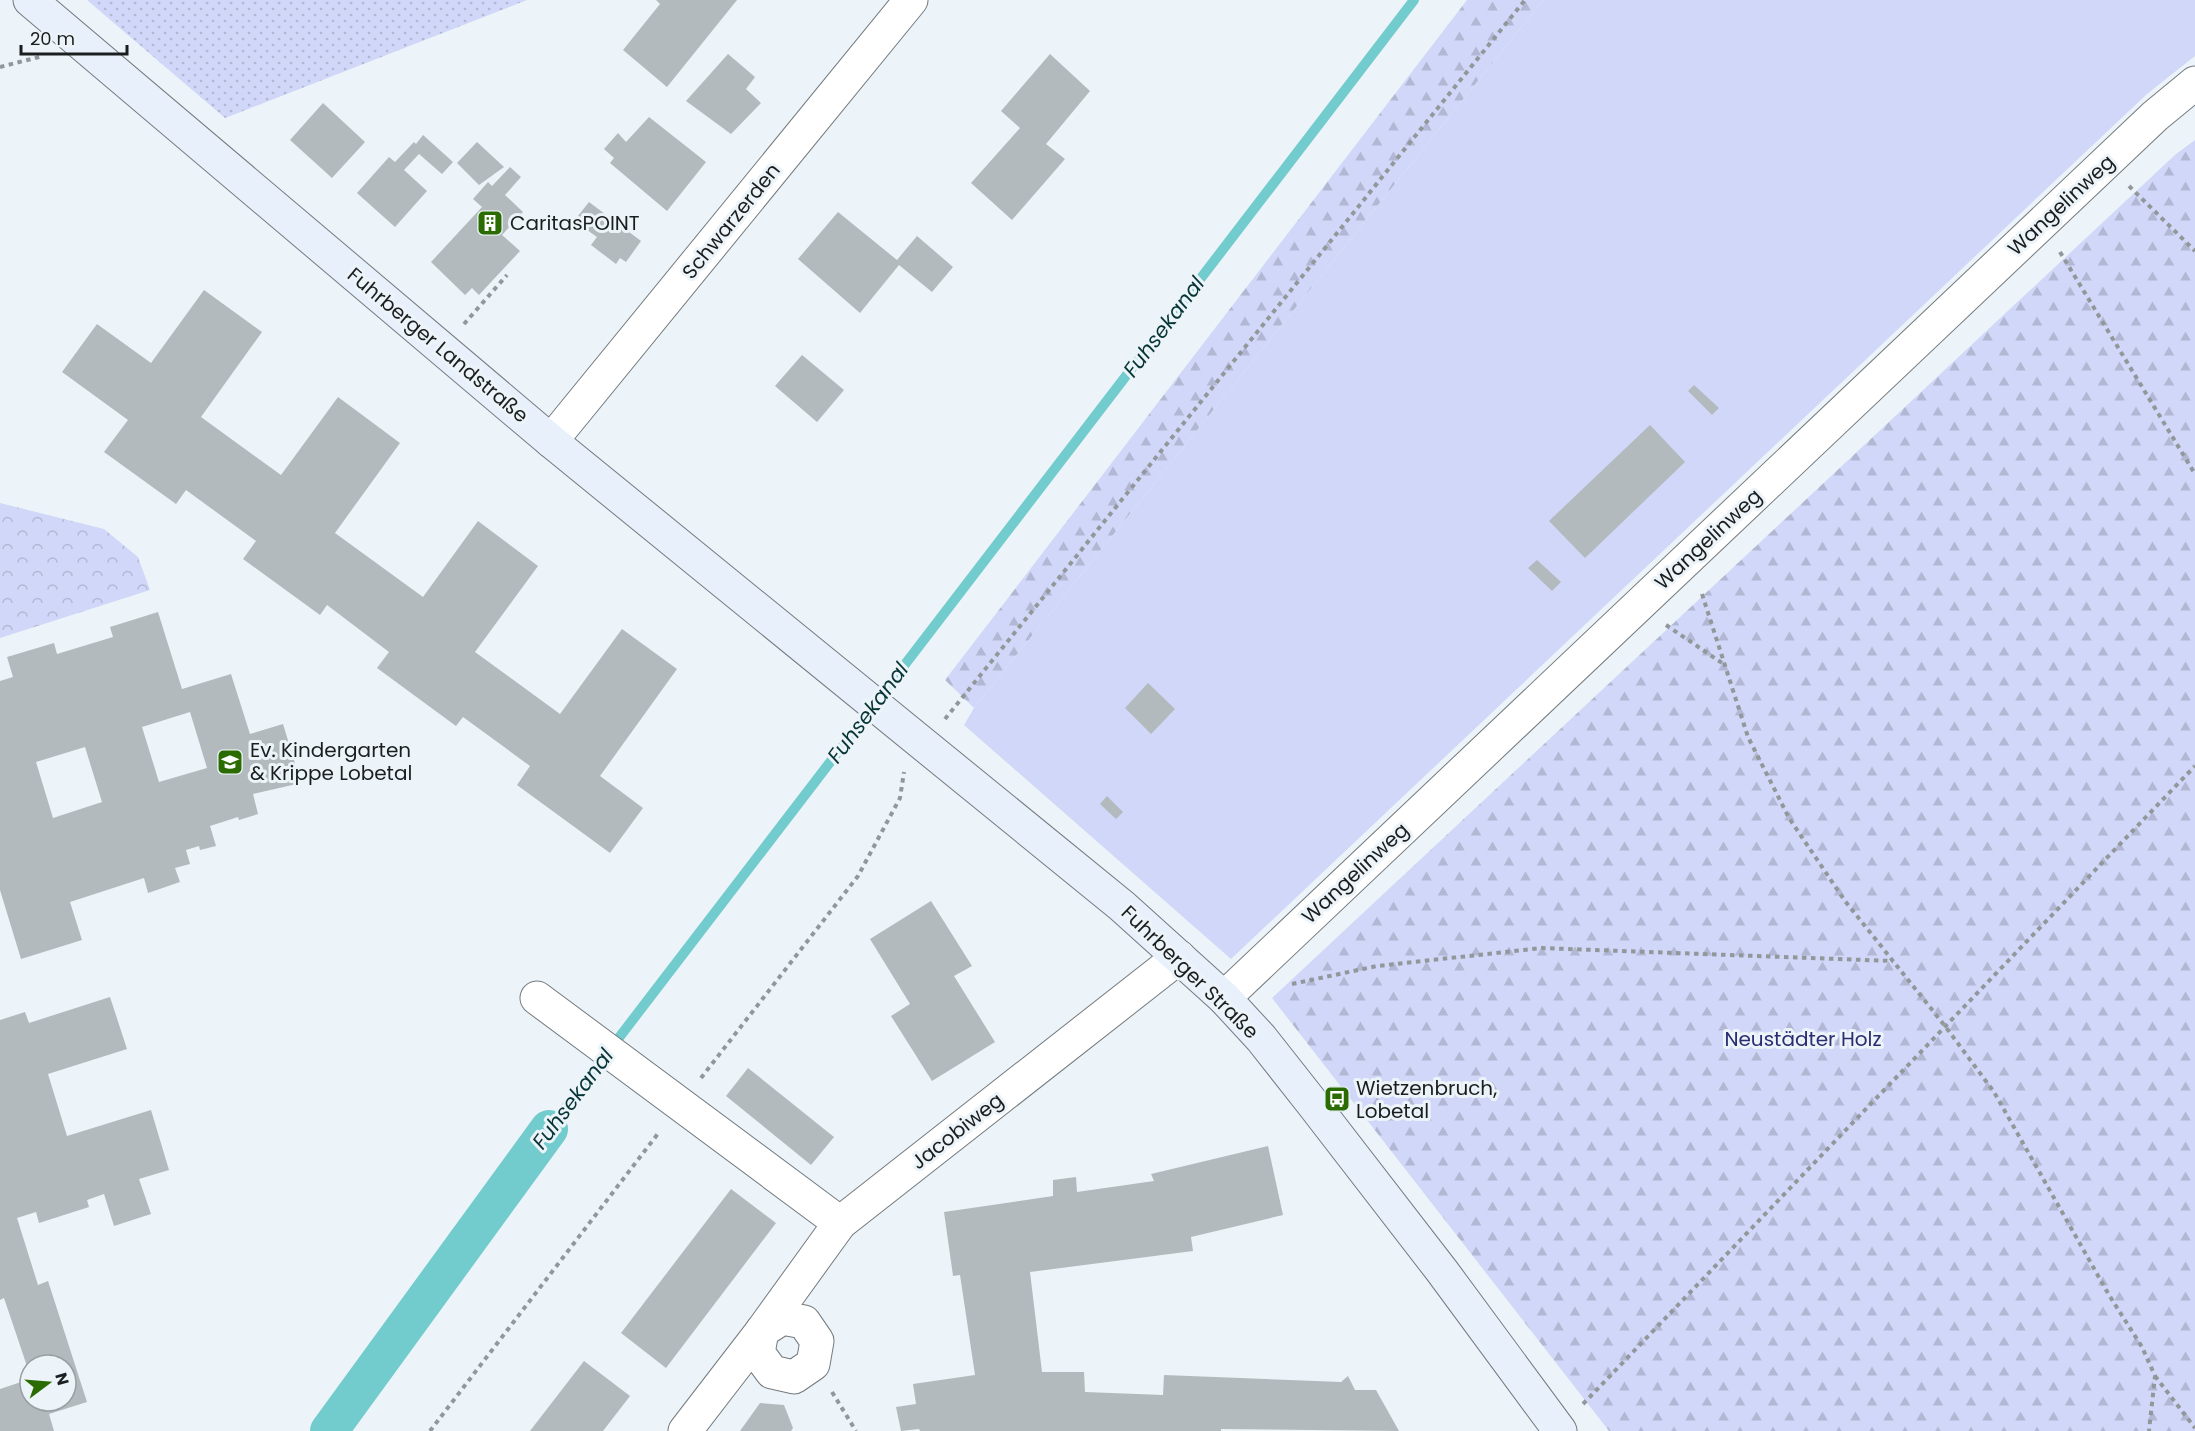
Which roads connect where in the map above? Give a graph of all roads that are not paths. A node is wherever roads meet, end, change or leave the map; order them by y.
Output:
1 (30, 0) edge
2 (911, 0) edge
3 (2195, 83) edge
4 (551, 441) junction
5 (849, 685) joint
6 (1179, 957) junction
7 (537, 998) dead end
8 (1224, 998) junction
9 (840, 1223) junction
10 (762, 1331) junction
11 (1559, 1429) edge
12 (686, 1431) edge

1 - 4 main road, Fuhrberger Landstraße
2 - 4 street, Schwarzerden
3 - 8 street, Wangelinweg
4 - 5 main road, Fuhrberger Landstraße
5 - 6 main road, Fuhrberger Straße
6 - 8 main road, Fuhrberger Straße
6 - 9 street, Jacobiweg
7 - 9 street
8 - 11 main road, Fuhrberger Straße
9 - 10 street, Jacobiweg
10 - 10 street, Jacobiweg
10 - 12 street, Jacobiweg

